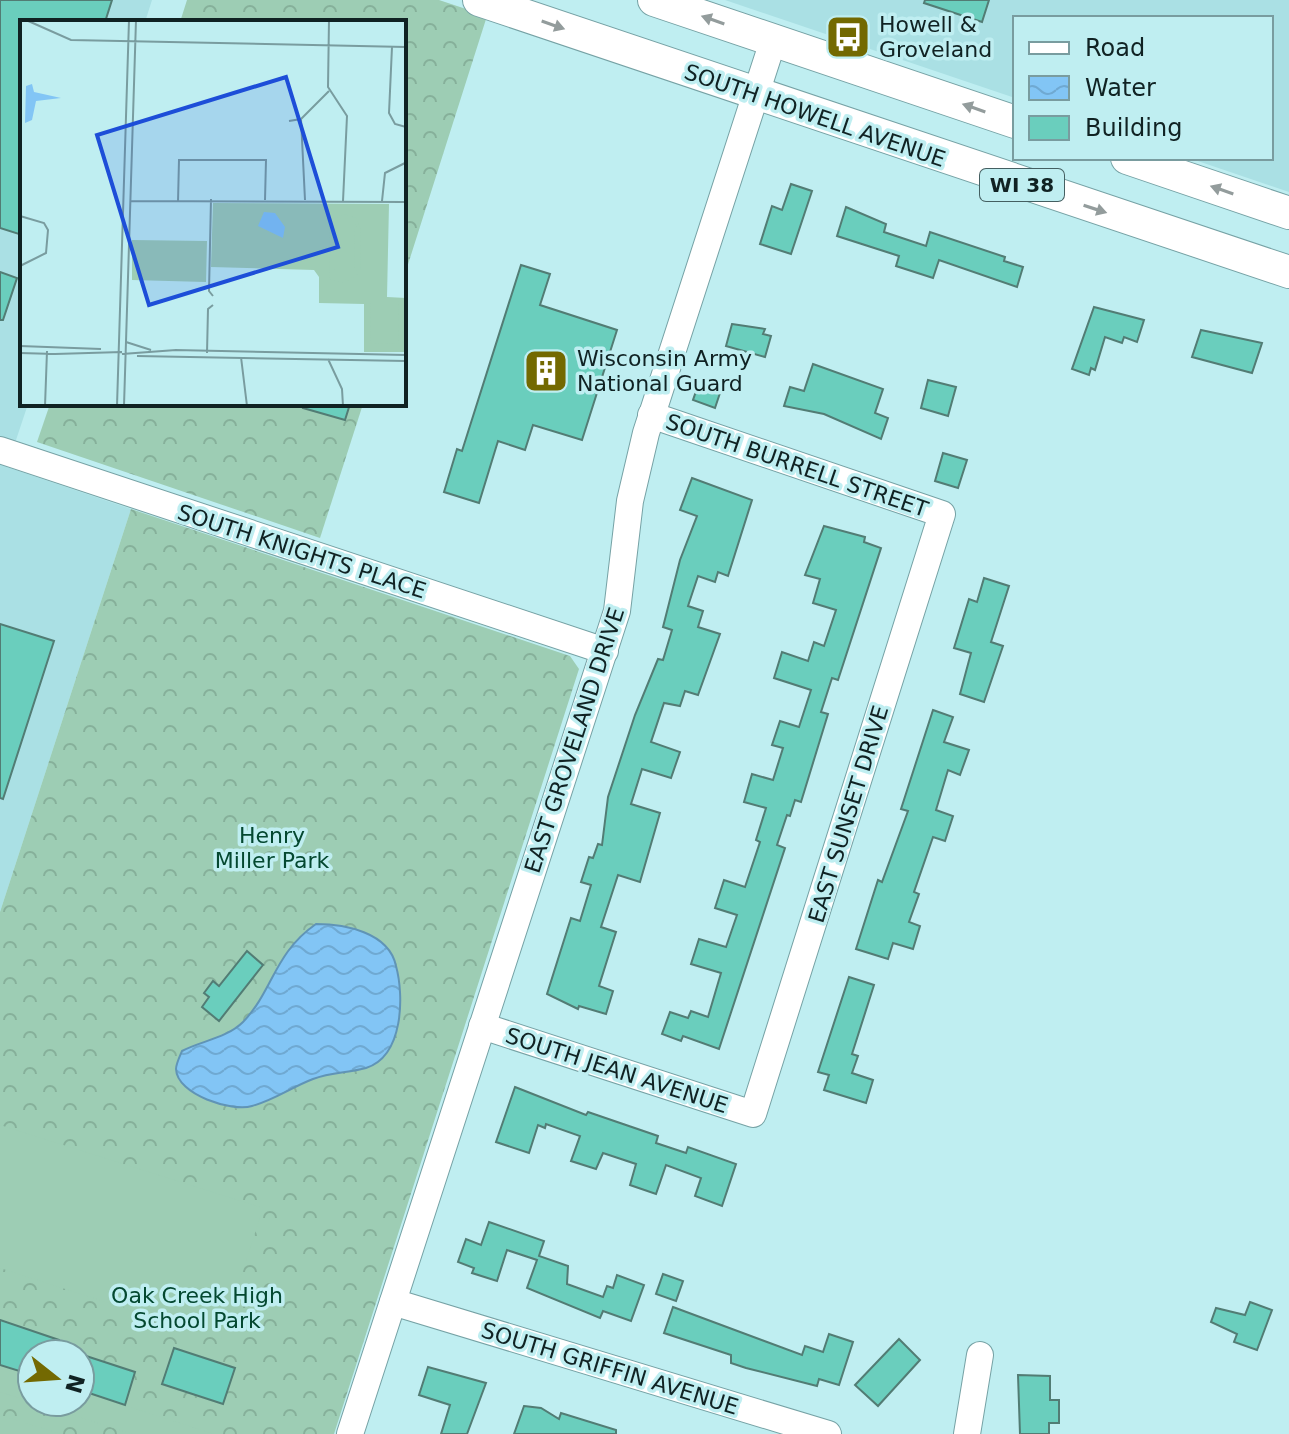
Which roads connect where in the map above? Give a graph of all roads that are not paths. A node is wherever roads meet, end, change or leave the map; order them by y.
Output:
1 (479, 0) edge
2 (654, 0) edge
3 (773, 41) junction
4 (756, 96) junction
5 (1013, 121) edge
6 (1133, 160) edge
7 (1289, 213) edge
8 (1289, 272) edge
9 (651, 415) junction
10 (0, 450) edge
11 (942, 514) joint
12 (605, 651) junction
13 (482, 1026) junction
14 (753, 1114) joint
15 (393, 1302) junction
16 (980, 1355) dead end
17 (350, 1434) edge
18 (828, 1434) edge
19 (967, 1434) edge

1 -> 4 main road, SOUTH HOWELL AVENUE / WI 38
3 -> 2 main road
3 - 4 street, EAST GROVELAND DRIVE
5 -> 3 main road
4 -> 8 main road, SOUTH HOWELL AVENUE / WI 38
4 - 9 street, EAST GROVELAND DRIVE
7 -> 6 main road
9 - 11 street, SOUTH BURRELL STREET
9 - 12 street, EAST GROVELAND DRIVE
10 - 12 street, SOUTH KNIGHTS PLACE
11 - 14 street, EAST SUNSET DRIVE
12 - 13 street, EAST GROVELAND DRIVE
13 - 14 street, SOUTH JEAN AVENUE
13 - 15 street, EAST GROVELAND DRIVE
15 - 17 street, EAST GROVELAND DRIVE
15 - 18 street, SOUTH GRIFFIN AVENUE
16 - 19 street

